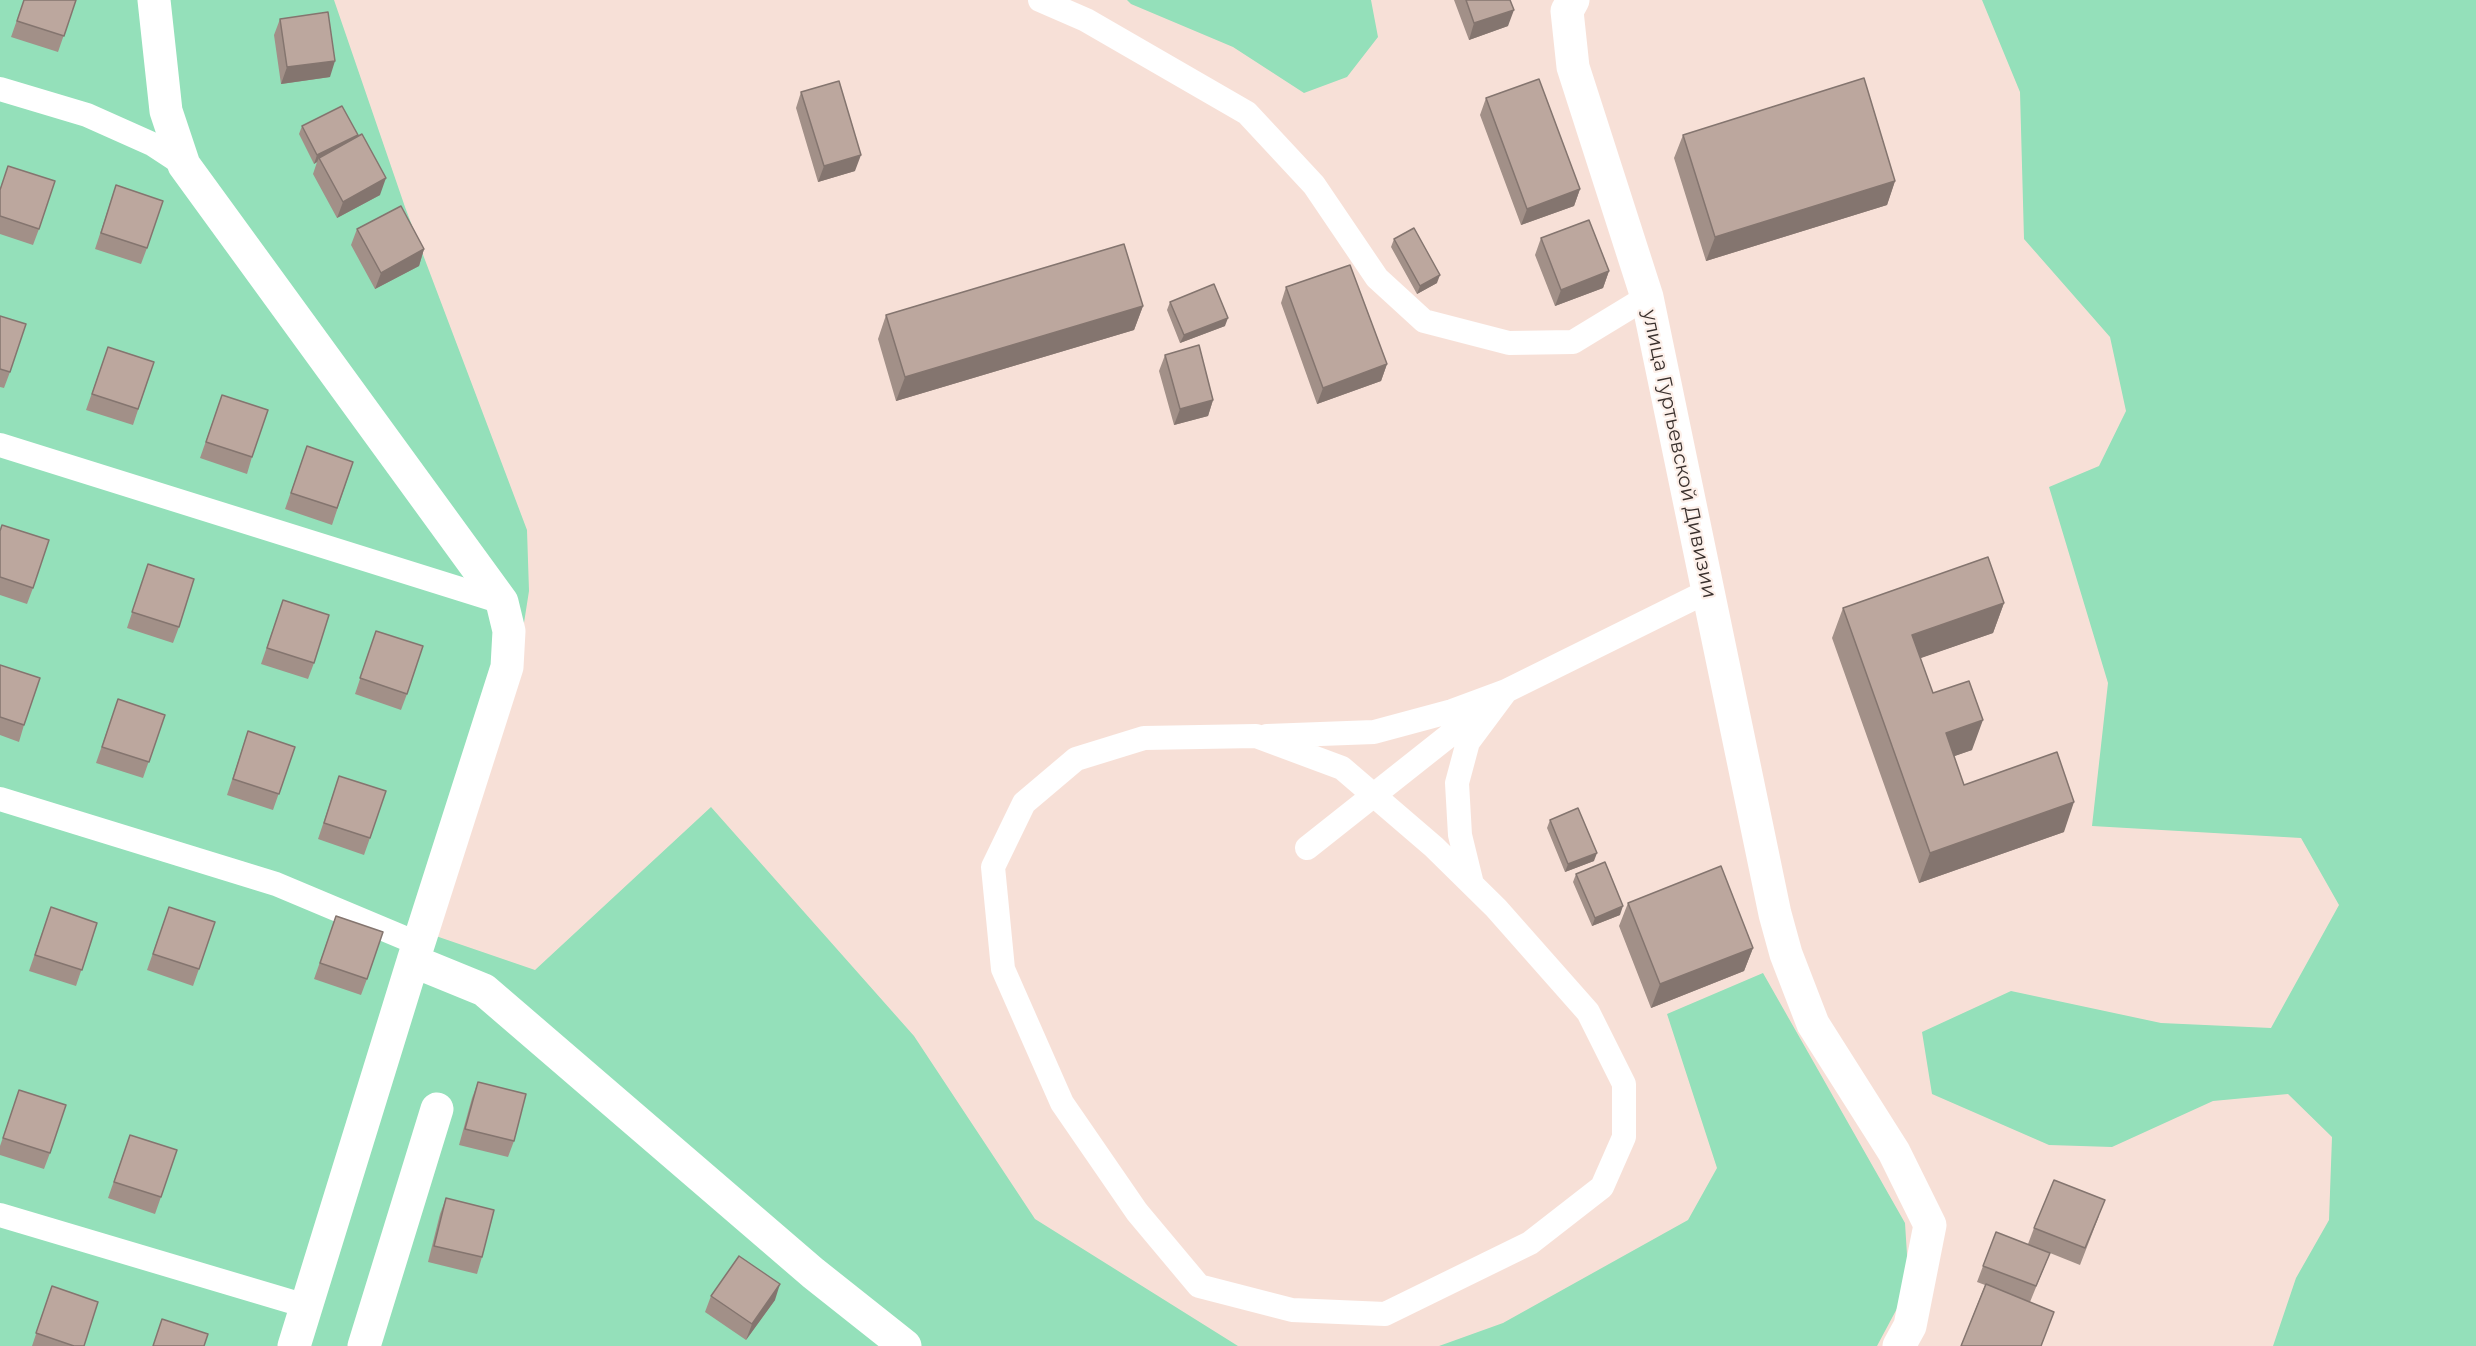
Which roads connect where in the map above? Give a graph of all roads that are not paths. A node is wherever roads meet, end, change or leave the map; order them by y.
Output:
1 (154, 0) edge
2 (1040, 0) edge
3 (1573, 0) edge
4 (0, 89) edge
5 (184, 165) junction
6 (1647, 297) junction
7 (0, 445) edge
8 (1708, 591) junction
9 (502, 603) junction
10 (1506, 691) junction
11 (1256, 736) junction
12 (1374, 795) junction
13 (0, 799) edge
14 (1307, 848) dead end
15 (1473, 884) junction
16 (416, 952) junction
17 (437, 1109) dead end
18 (0, 1215) edge
19 (306, 1306) junction
20 (294, 1346) edge
21 (364, 1346) edge
22 (905, 1346) edge
23 (1899, 1346) edge

1 - 5 street
2 - 6 lane
3 - 6 street, улица Гуртьевской Дивизии
4 - 5 lane
5 - 9 street
6 - 8 street, улица Гуртьевской Дивизии
7 - 9 lane
8 - 10 lane
8 - 23 street, улица Гуртьевской Дивизии
9 - 16 street
10 - 11 lane
10 - 12 lane
10 - 15 lane
11 - 12 lane
11 - 15 lane
12 - 14 lane
12 - 15 lane
13 - 16 lane
16 - 19 street
16 - 22 street
17 - 21 street
18 - 19 lane
19 - 20 street

